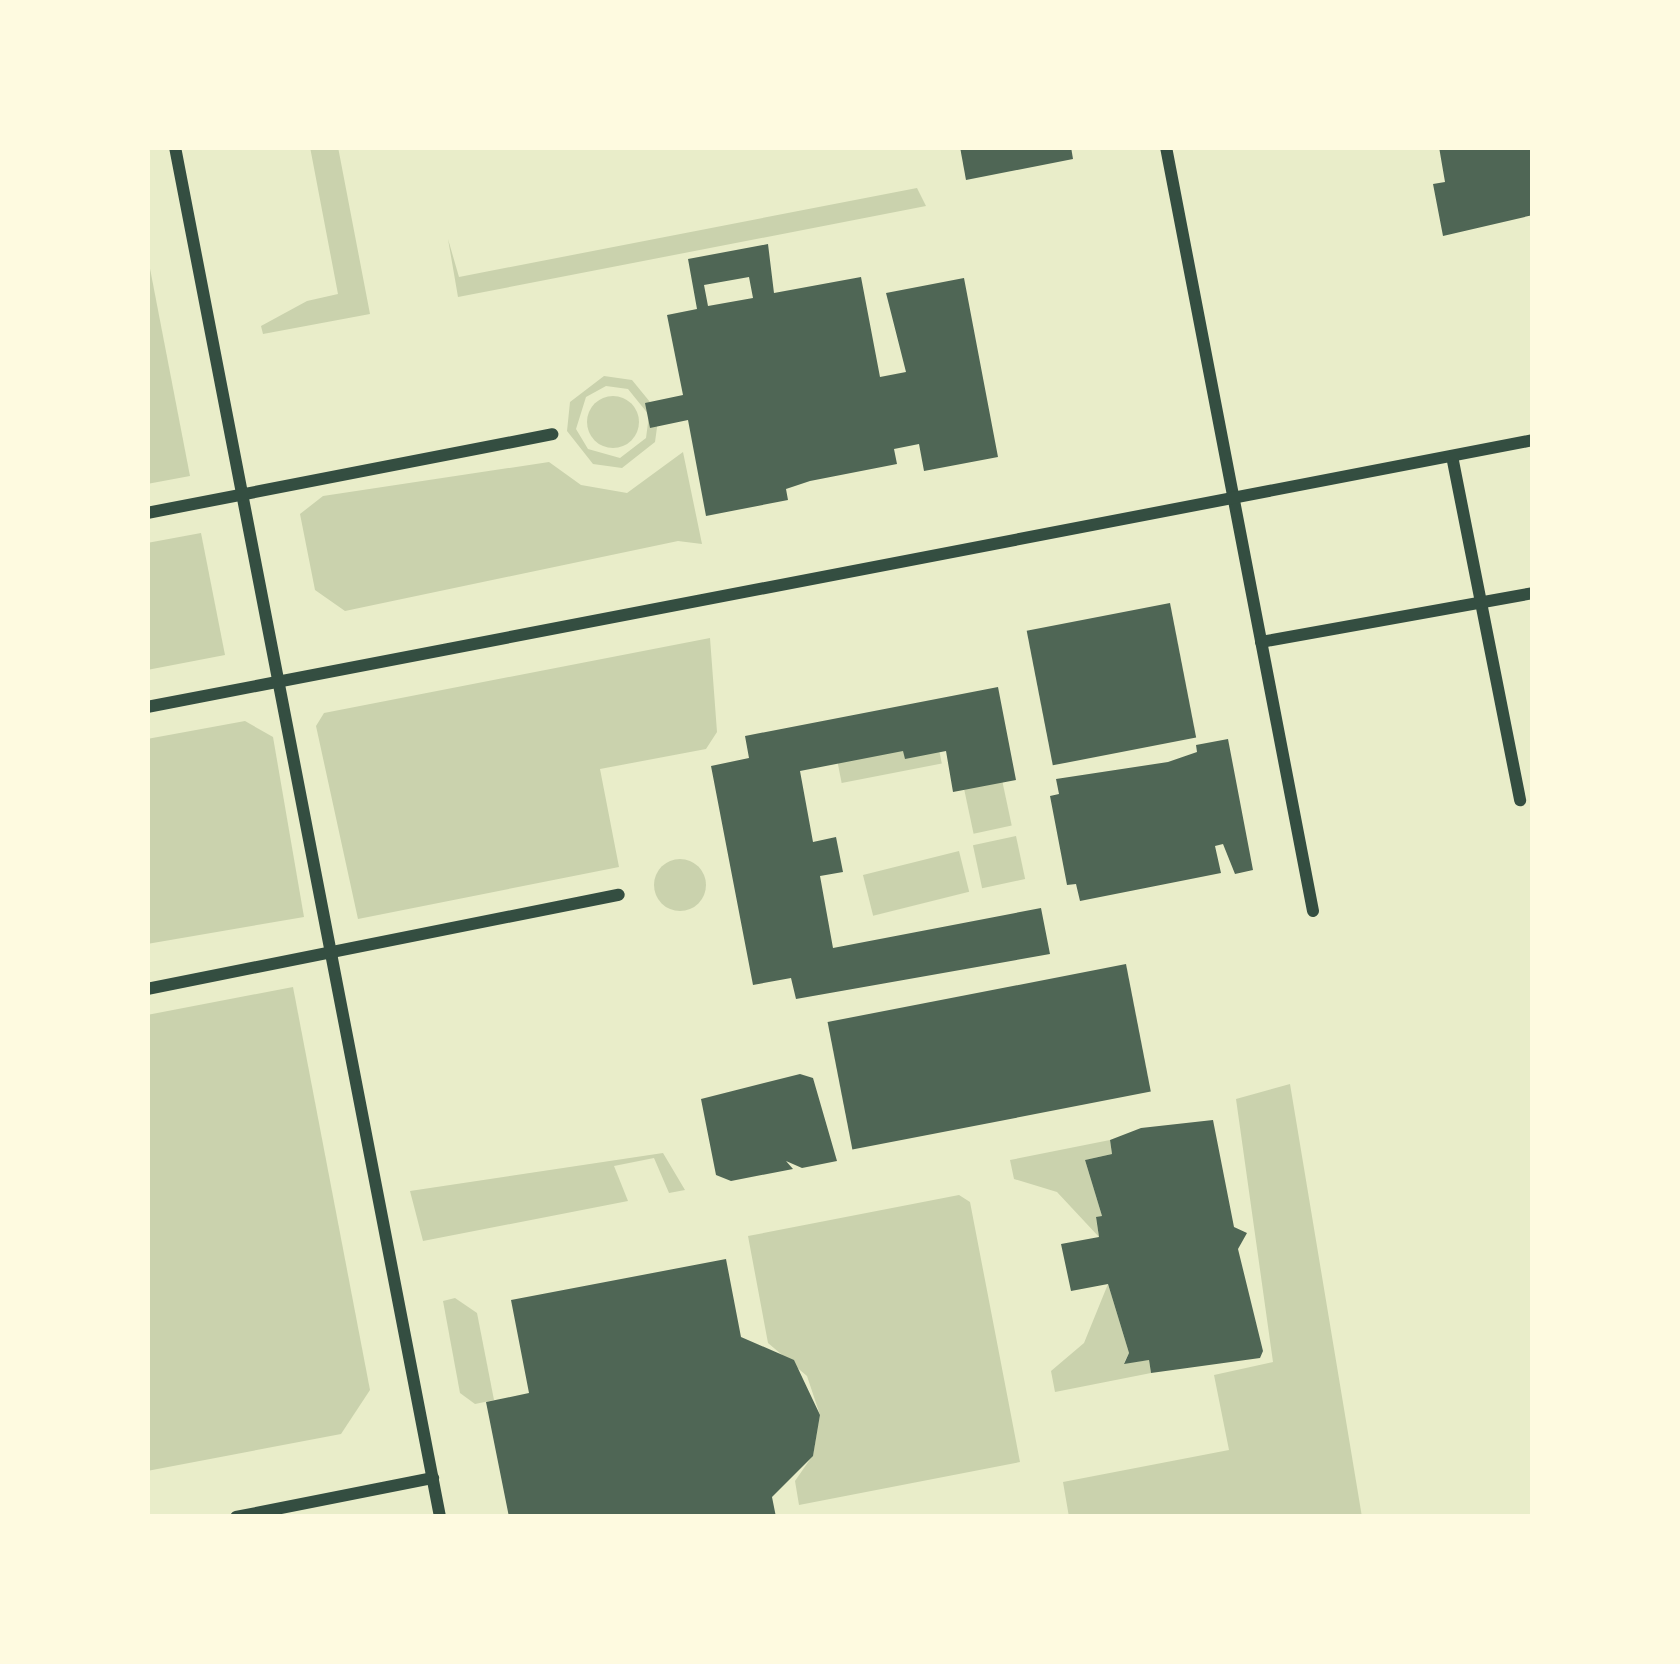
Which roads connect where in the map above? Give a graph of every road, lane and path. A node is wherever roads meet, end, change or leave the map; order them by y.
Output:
1 (176, 147) edge
2 (1166, 147) edge
3 (552, 434) dead end
4 (1533, 440) edge
5 (1452, 456) junction
6 (243, 494) junction
7 (1233, 498) junction
8 (147, 513) edge
9 (1533, 593) edge
10 (1480, 604) junction
11 (1261, 642) junction
12 (279, 681) junction
13 (147, 707) edge
14 (1520, 800) dead end
15 (619, 895) dead end
16 (1312, 911) dead end
17 (331, 953) junction
18 (147, 989) edge
19 (433, 1478) junction
20 (236, 1517) edge
21 (440, 1517) edge

1 - 6 street
2 - 7 street
3 - 6 street
4 - 5 street
5 - 7 street
5 - 10 street
6 - 8 street
6 - 12 street
7 - 11 street
7 - 12 street
9 - 10 street
10 - 11 street
10 - 14 street
11 - 16 street
12 - 13 street
12 - 17 street
15 - 17 street
17 - 18 street
17 - 19 street
19 - 20 street
19 - 21 street

